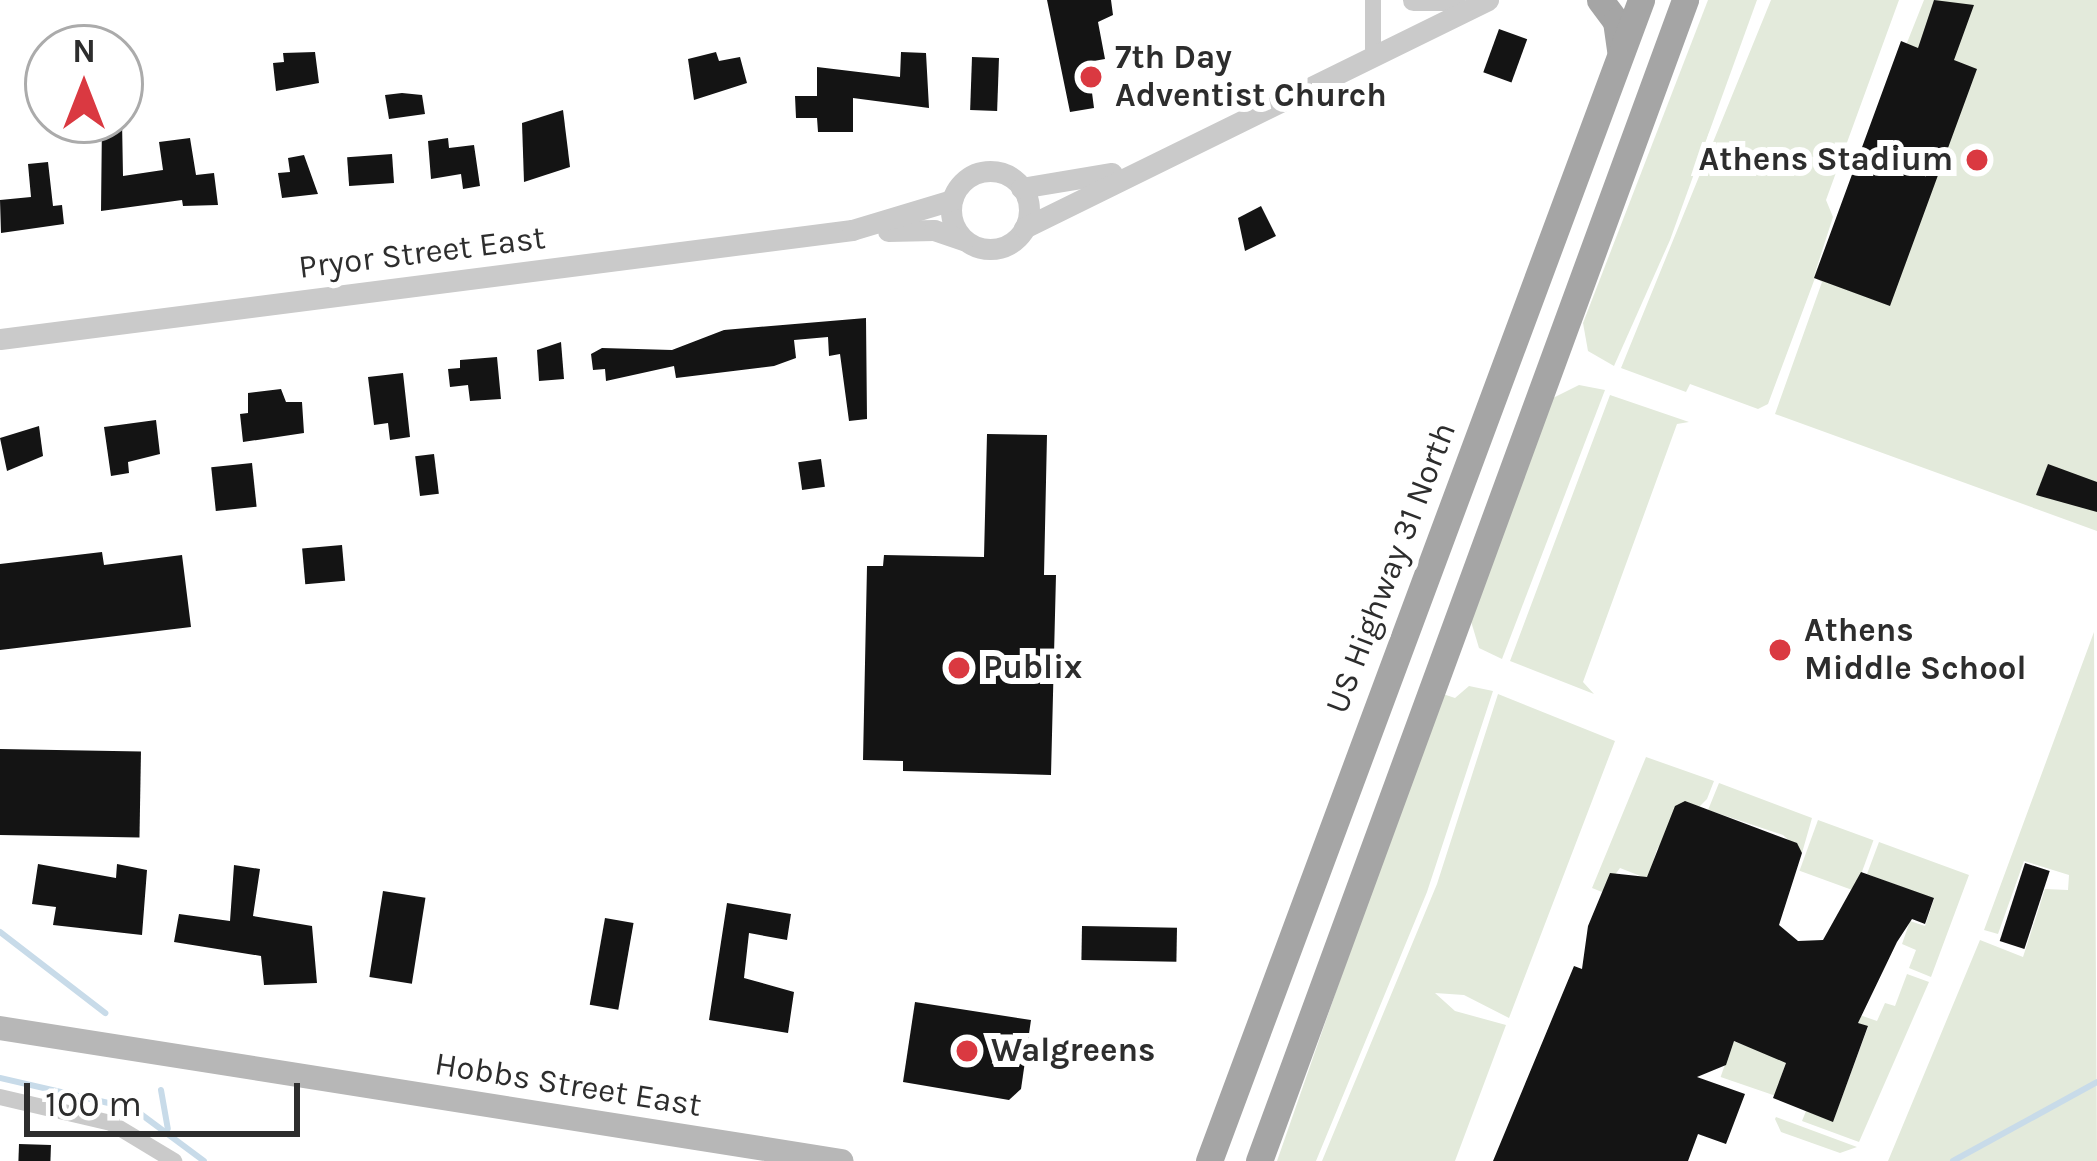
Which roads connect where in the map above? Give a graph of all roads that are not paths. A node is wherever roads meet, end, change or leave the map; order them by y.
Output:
1 (1373, 0) edge
2 (1413, 0) edge
3 (1454, 0) edge
4 (1487, 0) edge
5 (1600, 0) edge
6 (1641, 0) edge
7 (1685, 0) edge
8 (1621, 56) junction
9 (1373, 57) junction
10 (1130, 171) junction
11 (1022, 188) junction
12 (952, 200) junction
13 (1024, 227) junction
14 (852, 230) junction
15 (968, 243) junction
16 (0, 339) edge
17 (0, 1028) edge
18 (0, 1097) edge
19 (1212, 1153) edge
20 (173, 1160) edge
21 (842, 1161) edge
22 (1190, 1161) edge
23 (1259, 1161) edge

1 - 9 street
2 - 3 street
4 - 9 street
5 - 8 main road
6 - 8 main road, US Highway 31 North
7 - 23 main road
8 - 19 main road, US Highway 31 North
9 - 10 street
10 - 11 street
10 - 13 street
11 - 12 street
11 - 13 street
12 - 14 street, Pryor Street East
12 - 15 street
13 - 15 street
14 - 15 street, Pryor Street East
14 - 16 street, Pryor Street East
17 - 21 main road, Hobbs Street East
18 - 20 street
19 - 22 main road

